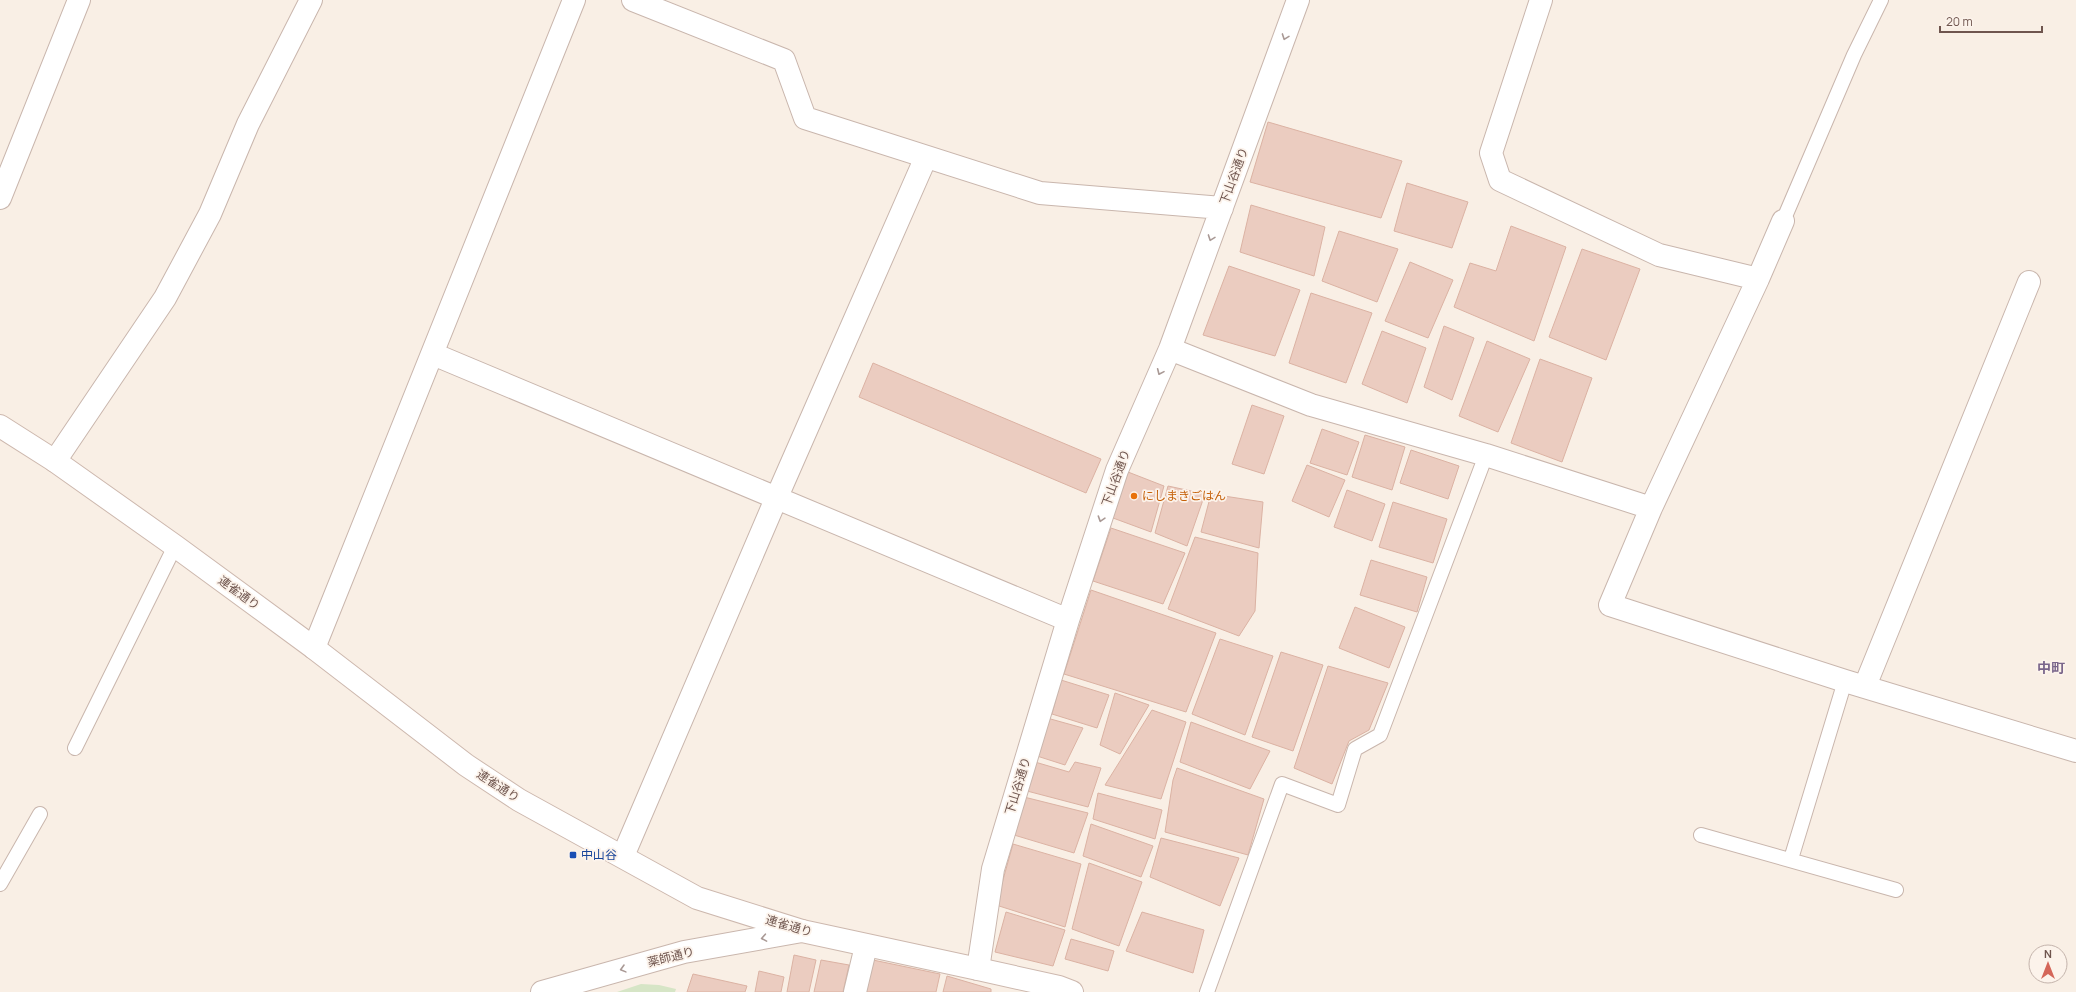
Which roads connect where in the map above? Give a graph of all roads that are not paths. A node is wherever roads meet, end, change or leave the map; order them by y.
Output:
1 (79, 0) edge
2 (311, 0) edge
3 (574, 0) edge
4 (633, 0) edge
5 (1298, 0) edge
6 (1541, 0) edge
7 (1881, 0) edge
8 (926, 157) junction
9 (0, 198) edge
10 (1222, 208) junction
11 (1783, 221) joint
12 (1758, 279) junction
13 (2029, 282) dead end
14 (1170, 348) junction
15 (433, 354) junction
16 (0, 426) edge
17 (1486, 455) junction
18 (55, 461) junction
19 (776, 499) junction
20 (1651, 508) junction
21 (175, 546) junction
22 (1068, 620) junction
23 (314, 648) junction
24 (1855, 683) junction
25 (75, 748) dead end
26 (2076, 751) edge
27 (40, 814) dead end
28 (1701, 835) dead end
29 (623, 856) junction
30 (1791, 859) junction
31 (0, 884) edge
32 (1896, 890) dead end
33 (802, 931) junction
34 (866, 946) junction
35 (978, 969) junction
36 (542, 992) edge
37 (855, 992) edge
38 (1072, 992) edge
39 (1207, 992) edge

1 - 9 street
2 - 18 street
3 - 15 street
4 - 8 street
5 -> 10 street, 下山谷通り
6 - 12 street
7 - 11 lane
8 - 10 street
8 - 19 street
10 -> 14 street, 下山谷通り
11 - 12 street
12 - 20 street
13 - 24 street
14 - 17 street
14 -> 22 street, 下山谷通り
15 - 19 street
15 - 23 street
16 - 18 street, 連雀通り
17 - 20 street
17 - 39 lane
18 - 21 street, 連雀通り
19 - 22 street
19 - 29 street
20 - 24 street
21 - 23 street, 連雀通り
21 - 25 lane
22 - 35 street, 下山谷通り
23 - 29 street, 連雀通り
24 - 26 street
24 - 30 lane
27 - 31 lane
28 - 30 lane
29 - 33 street, 連雀通り
30 - 32 lane
33 - 34 street, 連雀通り
33 -> 36 street, 薬師通り
34 - 35 street, 連雀通り
34 - 37 street
35 - 38 street, 連雀通り

